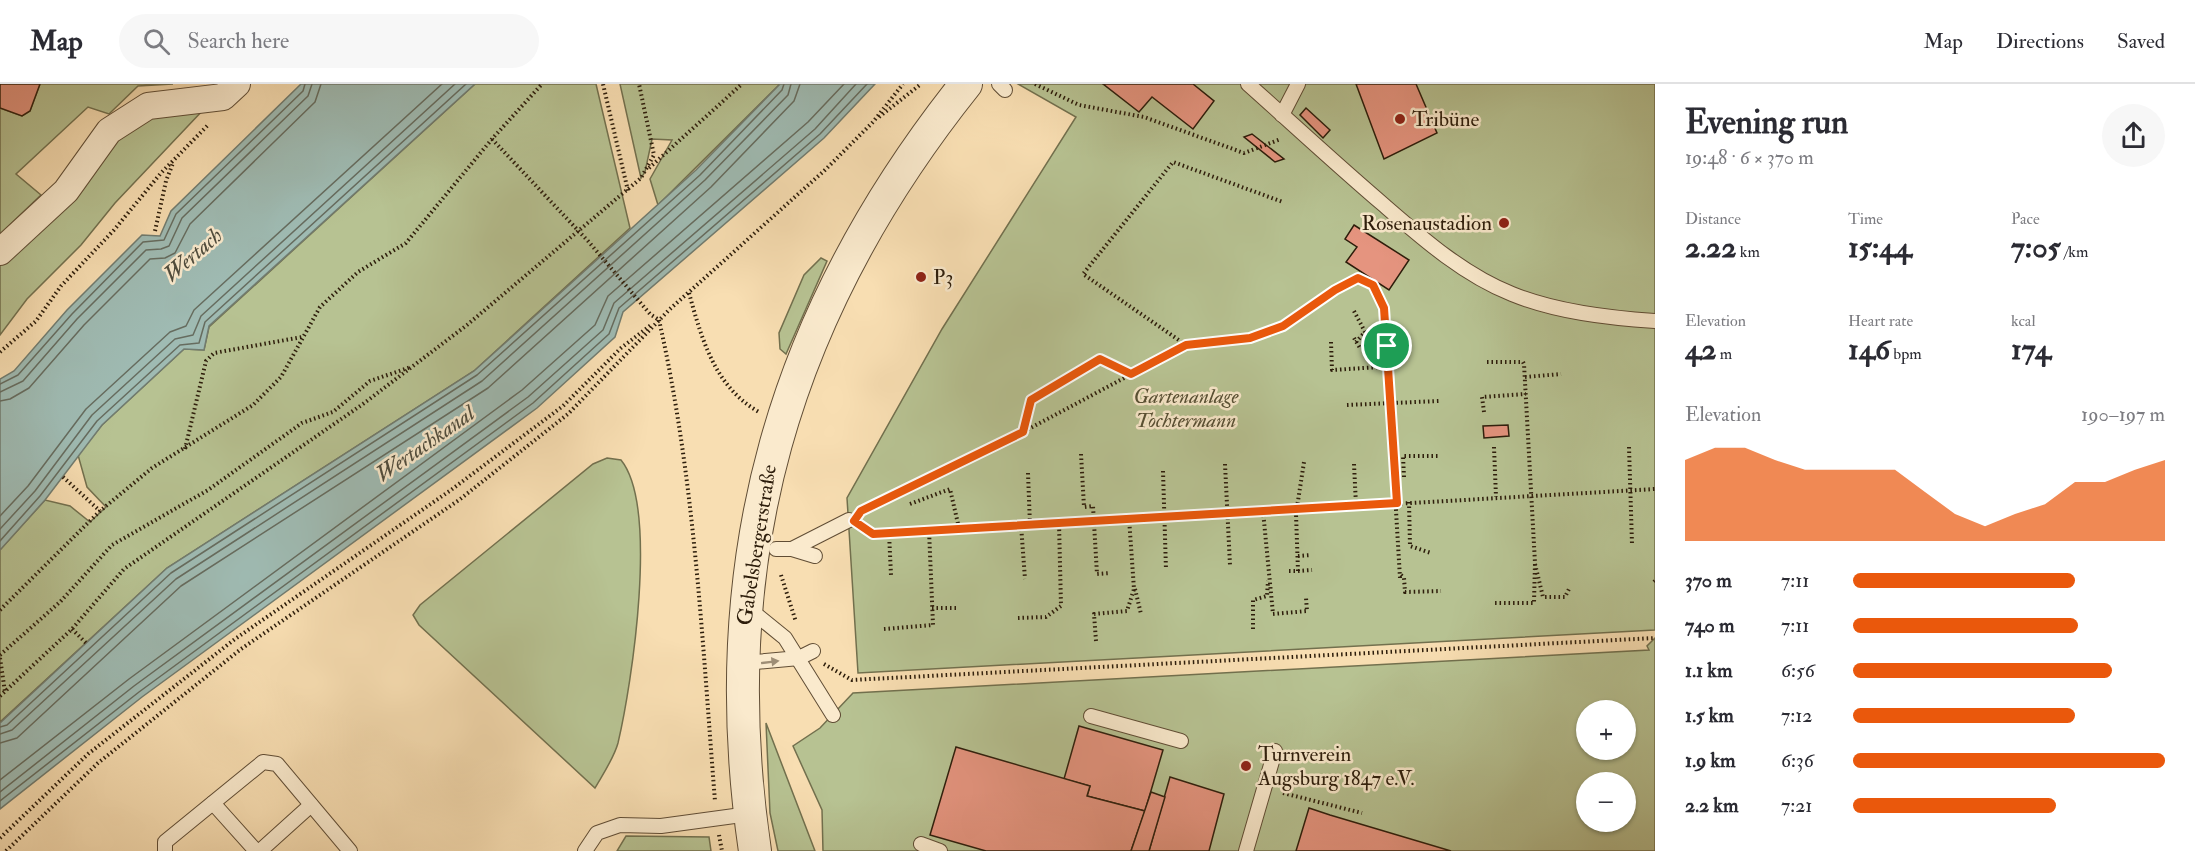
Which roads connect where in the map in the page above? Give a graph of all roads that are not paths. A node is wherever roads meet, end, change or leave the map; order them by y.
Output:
1 (966, 84) edge
2 (1248, 84) edge
3 (1298, 84) edge
4 (230, 91) edge
5 (1282, 115) junction
6 (0, 252) edge
7 (1655, 321) edge
8 (851, 521) road end
9 (776, 549) dead end
10 (792, 549) junction
11 (815, 556) dead end
12 (746, 606) junction
13 (806, 655) junction
14 (742, 663) junction
15 (833, 715) dead end
16 (1090, 716) dead end
17 (1181, 741) dead end
18 (1275, 751) dead end
19 (213, 803) junction
20 (311, 806) junction
21 (749, 814) junction
22 (921, 844) dead end
23 (165, 851) edge
24 (258, 851) edge
25 (350, 851) edge
26 (585, 851) edge
27 (755, 851) edge
28 (940, 851) edge
29 (1246, 851) edge

1 - 12 street, Gabelsbergerstraße
2 - 5 lane
3 - 5 lane
4 - 6 street
5 - 7 lane
8 - 10 lane
9 - 10 lane
10 - 11 lane
12 - 13 lane
12 - 14 street, Gabelsbergerstraße
14 -> 13 lane
13 - 15 lane
14 - 21 street, Gabelsbergerstraße
16 - 17 lane
18 - 29 lane
19 - 20 lane
19 - 23 lane
19 - 24 lane
20 - 24 lane
20 - 25 lane
21 - 26 lane
21 - 27 street, Gabelsbergerstraße
22 - 28 lane

